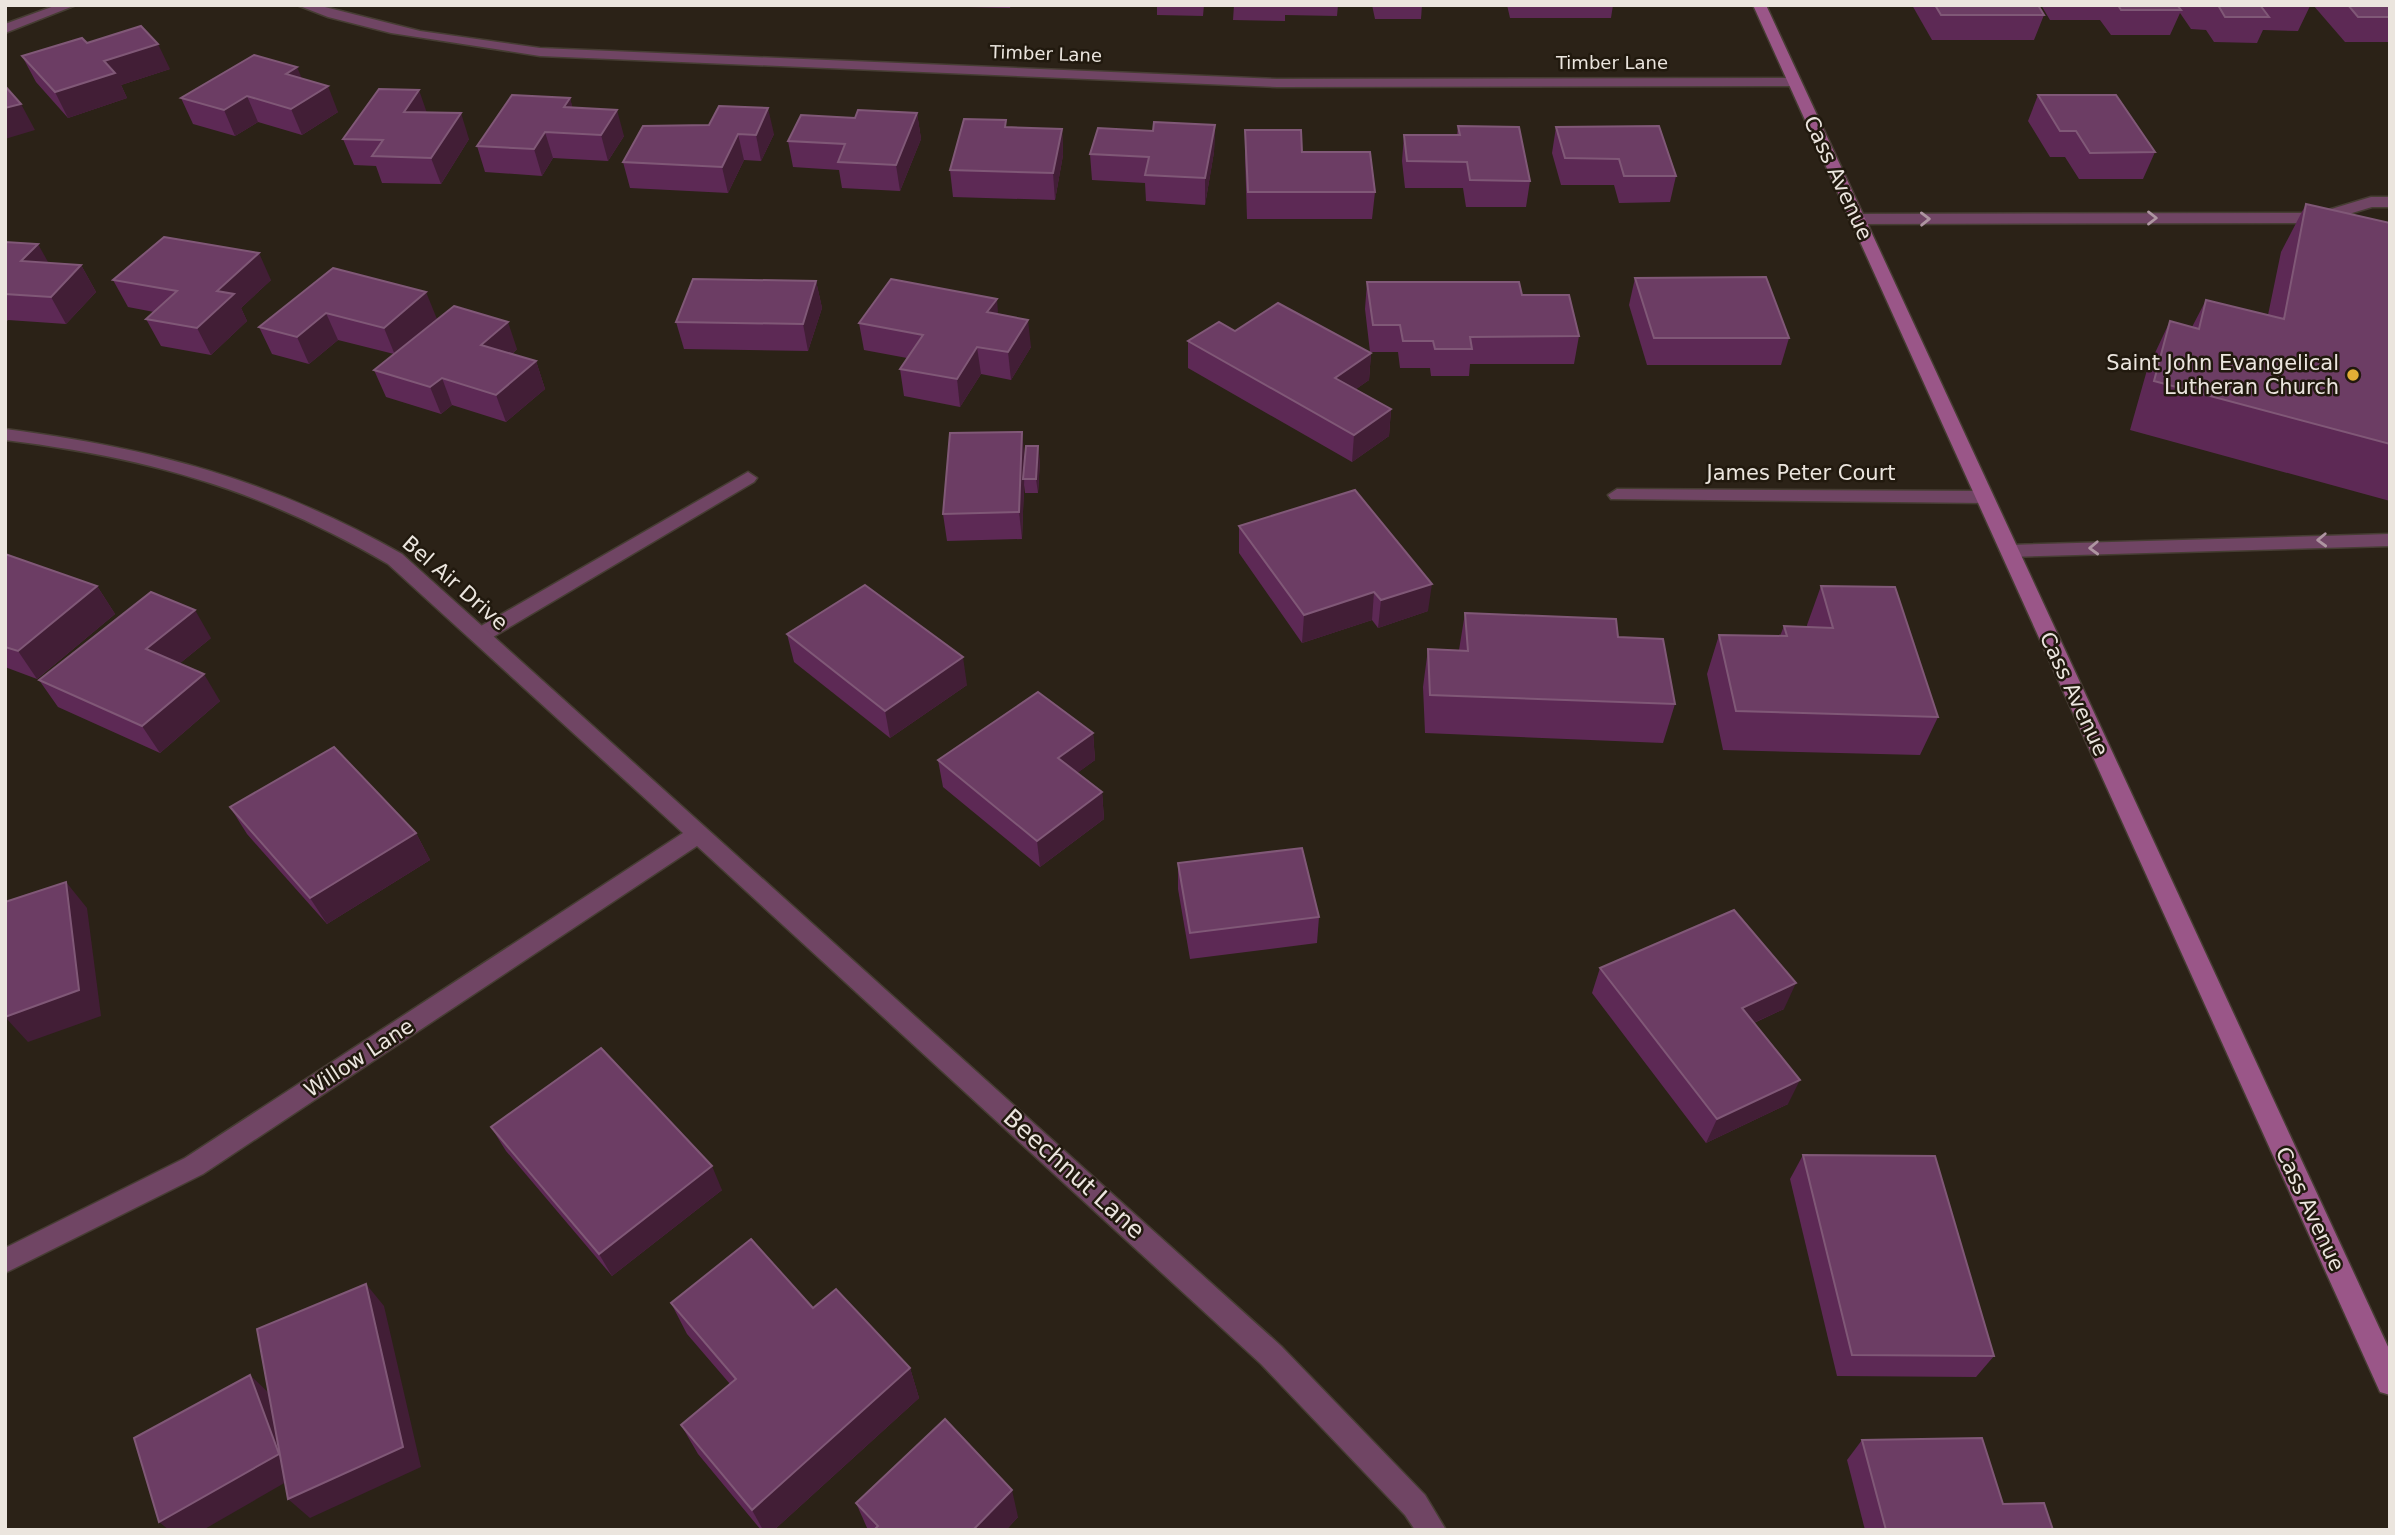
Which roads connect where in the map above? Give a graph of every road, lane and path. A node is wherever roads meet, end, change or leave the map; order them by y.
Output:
1 (70, 5) edge
2 (303, 5) edge
3 (1759, 5) edge
4 (5, 29) edge
5 (1794, 82) junction
6 (2390, 202) edge
7 (2319, 218) junction
8 (1857, 219) junction
9 (2342, 226) edge
10 (5, 434) edge
11 (748, 478) dead end
12 (1617, 495) dead end
13 (1984, 497) junction
14 (2390, 540) edge
15 (2008, 551) junction
16 (481, 635) junction
17 (700, 833) junction
18 (5, 1261) edge
19 (2390, 1382) edge
20 (1432, 1530) edge

1 - 4 street
2 - 5 street, Timber Lane
3 - 5 main road, Cass Avenue
5 - 8 main road, Cass Avenue
6 - 7 street
8 -> 7 street
7 - 9 street
8 - 13 main road, Cass Avenue
10 - 16 street, Bel Air Drive
11 - 16 street
12 - 13 street, James Peter Court
13 - 15 main road, Cass Avenue
14 -> 15 street
15 - 19 main road, Cass Avenue
16 - 17 street, Bel Air Drive
17 - 18 street, Willow Lane
17 - 20 street, Beechnut Lane

